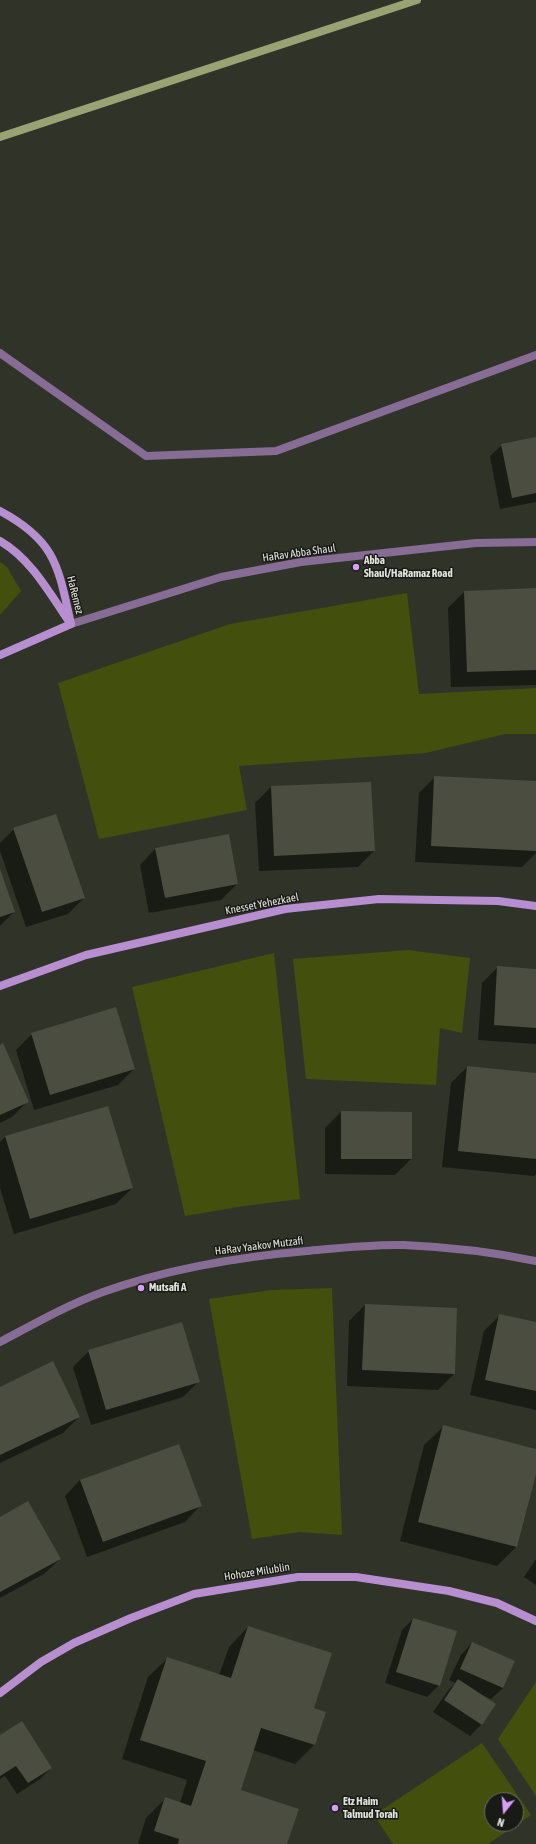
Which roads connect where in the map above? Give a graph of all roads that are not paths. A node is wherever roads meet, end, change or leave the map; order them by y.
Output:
1 (0, 353) edge
2 (536, 355) edge
3 (0, 511) edge
4 (0, 541) edge
5 (536, 542) edge
6 (71, 624) junction
7 (0, 655) edge
8 (536, 906) edge
9 (0, 986) edge
10 (536, 1261) edge
11 (0, 1342) edge
12 (536, 1621) edge
13 (0, 1693) edge

1 - 2 street
3 - 6 street, HaRemez
4 - 6 street, HaRemez
5 - 6 street, HaRav Abba Shaul
6 - 7 street
8 - 9 street, Knesset Yehezkael
10 - 11 street, HaRav Yaakov Mutzafi
12 - 13 street, Hohoze Milublin

